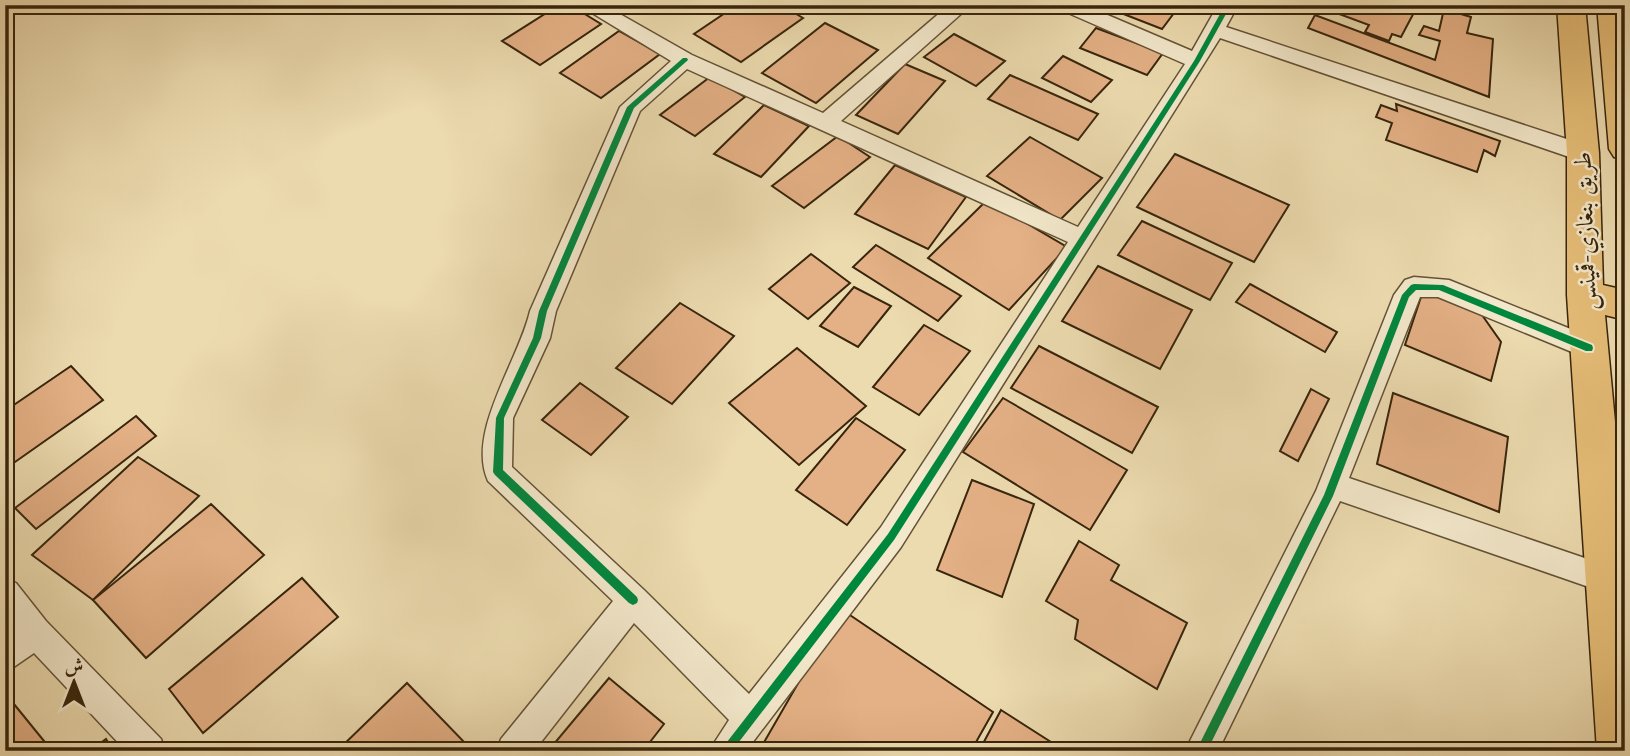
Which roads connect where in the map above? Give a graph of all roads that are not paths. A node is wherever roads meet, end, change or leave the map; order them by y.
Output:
1 (589, 5) edge
2 (961, 5) edge
3 (1066, 5) edge
4 (1228, 5) edge
5 (1571, 5) edge
6 (1611, 5) edge
7 (1215, 30) junction
8 (1619, 40) edge
9 (685, 60) junction
10 (1197, 61) junction
11 (825, 123) junction
12 (1625, 149) edge
13 (1583, 153) junction
14 (1083, 239) junction
15 (1585, 295) junction
16 (1625, 305) edge
17 (1589, 348) junction
18 (1332, 485) junction
19 (1609, 580) junction
20 (5, 593) edge
21 (633, 600) junction
22 (35, 632) junction
23 (5, 657) edge
24 (749, 718) junction
25 (1208, 748) edge
26 (149, 751) edge
27 (513, 751) edge
28 (725, 751) edge
29 (1621, 751) edge

1 - 9 street
2 - 11 street
3 - 10 street
4 - 7 street
5 - 13 main road, طريق بنغازي-قمينس
6 - 8 main road
7 - 10 street
7 - 13 street
8 - 12 main road
9 - 11 street
9 - 21 street
10 - 14 street
11 - 14 street
13 - 15 main road, طريق بنغازي-قمينس
14 - 24 street
15 - 16 main road
15 - 17 main road, طريق بنغازي-قمينس
17 - 18 street
17 - 19 main road, طريق بنغازي-قمينس
18 - 19 street
18 - 25 street
19 - 29 main road, طريق بنغازي-قمينس
20 - 22 street
21 - 24 street
21 - 27 street
22 - 23 street
22 - 26 street
24 - 28 street

